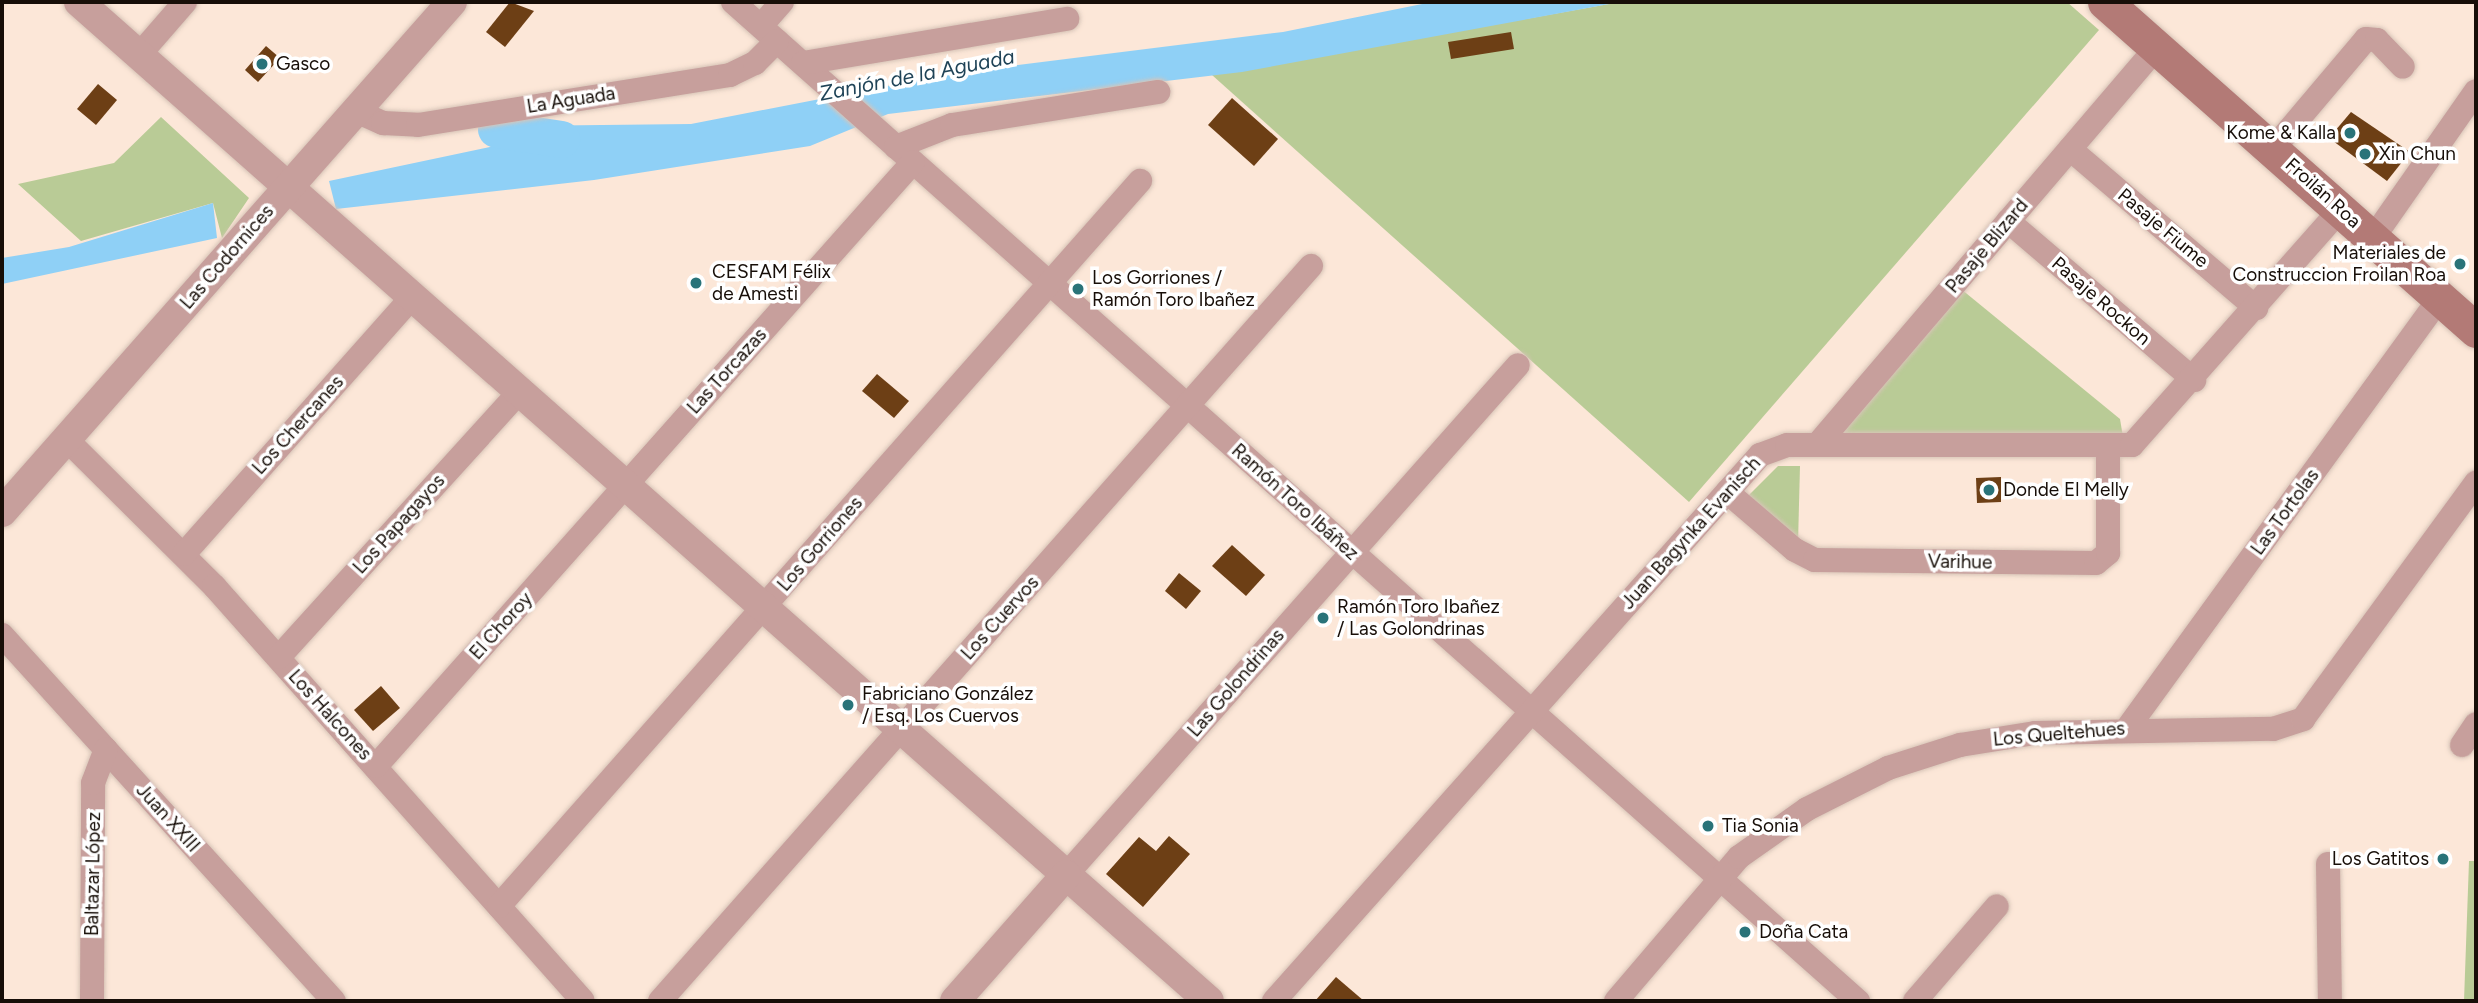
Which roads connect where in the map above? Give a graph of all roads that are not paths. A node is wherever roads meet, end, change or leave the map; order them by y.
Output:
1 (79, 2) edge
2 (185, 2) edge
3 (452, 2) edge
4 (733, 2) edge
5 (782, 2) edge
6 (2105, 2) edge
7 (1067, 19) dead end
8 (769, 34) junction
9 (2157, 47) junction
10 (139, 55) junction
11 (803, 64) junction
12 (2403, 67) dead end
13 (1158, 92) dead end
14 (2472, 109) edge
15 (356, 111) junction
16 (898, 149) junction
17 (2070, 149) junction
18 (2273, 149) junction
19 (1140, 181) dead end
20 (288, 187) junction
21 (2341, 209) junction
22 (2008, 221) junction
23 (2373, 238) junction
24 (1311, 266) dead end
25 (1050, 283) junction
26 (412, 297) junction
27 (2440, 298) junction
28 (2256, 308) junction
29 (2476, 330) edge
30 (1518, 365) dead end
31 (2194, 380) junction
32 (519, 391) junction
33 (1188, 406) junction
34 (66, 439) junction
35 (1817, 445) junction
36 (2108, 448) junction
37 (2476, 483) edge
38 (625, 486) junction
39 (1727, 492) junction
40 (2, 512) edge
41 (1351, 552) junction
42 (184, 554) junction
43 (764, 607) junction
44 (2, 635) edge
45 (279, 657) junction
46 (1531, 712) junction
47 (2476, 724) edge
48 (2129, 726) junction
49 (901, 729) junction
50 (2462, 745) dead end
51 (106, 749) junction
52 (376, 766) junction
53 (2328, 864) dead end
54 (1066, 875) junction
55 (1718, 878) junction
56 (499, 906) junction
57 (1997, 906) dead end
58 (92, 1001) edge
59 (334, 1001) edge
60 (583, 1001) edge
61 (660, 1001) edge
62 (955, 1001) edge
63 (1209, 1001) edge
64 (1274, 1001) edge
65 (1616, 1001) edge
66 (1858, 1001) edge
67 (1915, 1001) edge
68 (2330, 1001) edge

1 - 10 street
2 - 10 street
3 - 15 street, Las Codornices
4 - 8 street, Ramón Toro Ibáñez
5 - 8 street, La Aguada
6 - 9 main road, Froilán Roa
7 - 11 street
8 - 11 street, Ramón Toro Ibáñez
8 - 15 street, La Aguada
9 - 17 street, Pasaje Blizard
9 - 18 main road, Froilán Roa
10 - 20 street
11 - 16 street, Ramón Toro Ibáñez
12 - 18 street
13 - 16 street
14 - 23 street
15 - 20 street, Las Codornices
16 - 25 street, Ramón Toro Ibáñez
16 - 38 street, Las Torcazas
17 - 22 street, Pasaje Blizard
17 - 28 street, Pasaje Fiume
18 - 21 main road, Froilán Roa
19 - 25 street, Los Gorriones
20 - 26 street
20 - 34 street, Las Codornices
21 - 23 main road, Froilán Roa
21 - 28 street, Juan Bagynka Evanisch
22 - 31 street, Pasaje Rockon
22 - 35 street, Pasaje Blizard
23 - 27 main road, Froilán Roa
24 - 33 street, Los Cuervos
25 - 33 street, Ramón Toro Ibáñez
25 - 43 street, Los Gorriones
26 - 32 street
26 - 42 street, Los Chercanes
27 - 29 main road, Froilán Roa
27 - 48 street, Las Tortolas
28 - 31 street, Juan Bagynka Evanisch
30 - 41 street, Las Golondrinas
31 - 36 street, Juan Bagynka Evanisch
32 - 38 street
32 - 45 street, Los Papagayos
33 - 41 street, Ramón Toro Ibáñez
33 - 49 street, Los Cuervos
34 - 40 street, Las Codornices
34 - 42 street, Los Halcones
35 - 36 street, Juan Bagynka Evanisch
35 - 39 street, Juan Bagynka Evanisch
36 - 39 street, Varihue
37 - 48 street, Los Queltehues
38 - 43 street
38 - 52 street, El Choroy
39 - 46 street, Juan Bagynka Evanisch
41 - 46 street, Ramón Toro Ibáñez
41 - 54 street, Las Golondrinas
42 - 45 street, Los Halcones
43 - 49 street
43 - 56 street, Los Gorriones
44 - 51 street, Juan XXIII
45 - 52 street, Los Halcones
46 - 55 street, Ramón Toro Ibáñez
46 - 64 street, Juan Bagynka Evanisch
47 - 50 street
48 - 55 street, Los Queltehues
49 - 54 street
49 - 61 street, Los Cuervos
51 - 58 street, Baltazar López
51 - 59 street, Juan XXIII
52 - 56 street, Los Halcones
53 - 68 street
54 - 62 street, Las Golondrinas
54 - 63 street
55 - 65 street, Los Queltehues
55 - 66 street, Ramón Toro Ibáñez
56 - 60 street, Los Halcones
57 - 67 street

